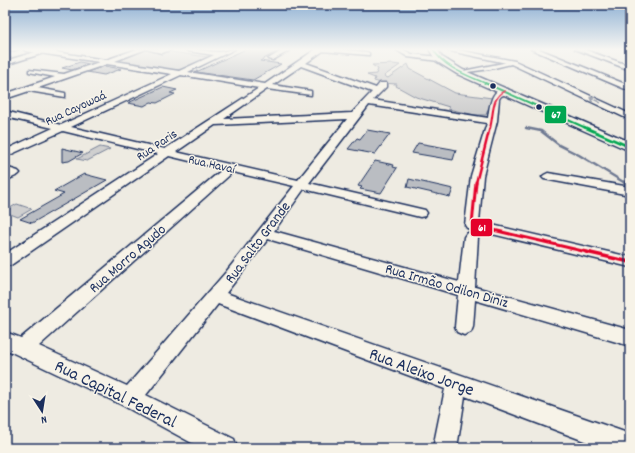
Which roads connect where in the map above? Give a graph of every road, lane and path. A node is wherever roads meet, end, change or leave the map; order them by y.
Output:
1 (82, 70) edge
2 (161, 70) edge
3 (186, 70) edge
4 (289, 70) edge
5 (315, 70) edge
6 (457, 70) edge
7 (474, 70) edge
8 (533, 70) edge
9 (585, 70) edge
10 (31, 71) dead end
11 (460, 72) junction
12 (180, 73) junction
13 (64, 76) junction
14 (383, 85) dead end
15 (266, 86) junction
16 (29, 89) junction
17 (630, 89) edge
18 (308, 92) dead end
19 (62, 95) dead end
20 (505, 95) junction
21 (5, 97) edge
22 (372, 97) junction
23 (5, 114) edge
24 (354, 116) junction
25 (630, 117) edge
26 (492, 121) junction
27 (214, 122) junction
28 (61, 128) junction
29 (630, 147) edge
30 (630, 151) edge
31 (168, 153) junction
32 (5, 154) edge
33 (231, 168) junction
34 (5, 170) edge
35 (5, 177) edge
36 (548, 177) dead end
37 (300, 184) junction
38 (630, 190) edge
39 (420, 213) dead end
40 (472, 231) junction
41 (265, 233) junction
42 (5, 261) edge
43 (630, 262) edge
44 (468, 291) junction
45 (215, 296) junction
46 (464, 327) dead end
47 (630, 338) edge
48 (14, 344) edge
49 (457, 384) junction
50 (130, 398) junction
51 (630, 446) edge
52 (225, 448) edge
53 (445, 448) edge

1 - 13 street
2 - 12 street
3 - 12 street, Rua Cayowaá
4 - 15 street, Rua Paris
5 - 22 street
6 - 11 main road
7 - 11 street
25 -> 8 street
9 - 17 street
10 - 13 street
11 - 20 main road
12 - 15 street
12 - 28 street, Rua Cayowaá
13 - 16 street
14 - 22 street, Rua Salto Grande
15 - 18 street
15 - 27 street, Rua Paris
16 - 19 street
16 - 21 street
20 - 26 street
20 - 29 main road
20 - 30 main road
22 - 24 street, Rua Salto Grande
22 - 26 street
23 - 28 street, Rua Havaí
24 - 27 street
24 - 37 street, Rua Salto Grande
26 - 40 street
27 - 31 street, Rua Paris
28 - 31 street, Rua Havaí
28 - 32 street, Rua Cayowaá
31 - 33 street, Rua Havaí
31 - 42 street, Rua Paris
33 - 37 street, Rua Havaí
33 - 48 street, Rua Morro Agudo
34 - 35 street
36 - 38 street
37 - 39 street, Rua Havaí
37 - 41 street, Rua Salto Grande
40 - 43 street
40 - 44 street
41 - 44 street, Rua Irmão Odilon Diniz
41 - 45 street, Rua Salto Grande
44 - 46 street
44 - 47 street, Rua Irmão Odilon Diniz
45 - 49 street, Rua Aleixo Jorge
45 - 50 street, Rua Salto Grande
48 - 50 street, Rua Capital Federal
49 - 51 street, Rua Aleixo Jorge
49 - 53 street
50 - 52 street, Rua Capital Federal

